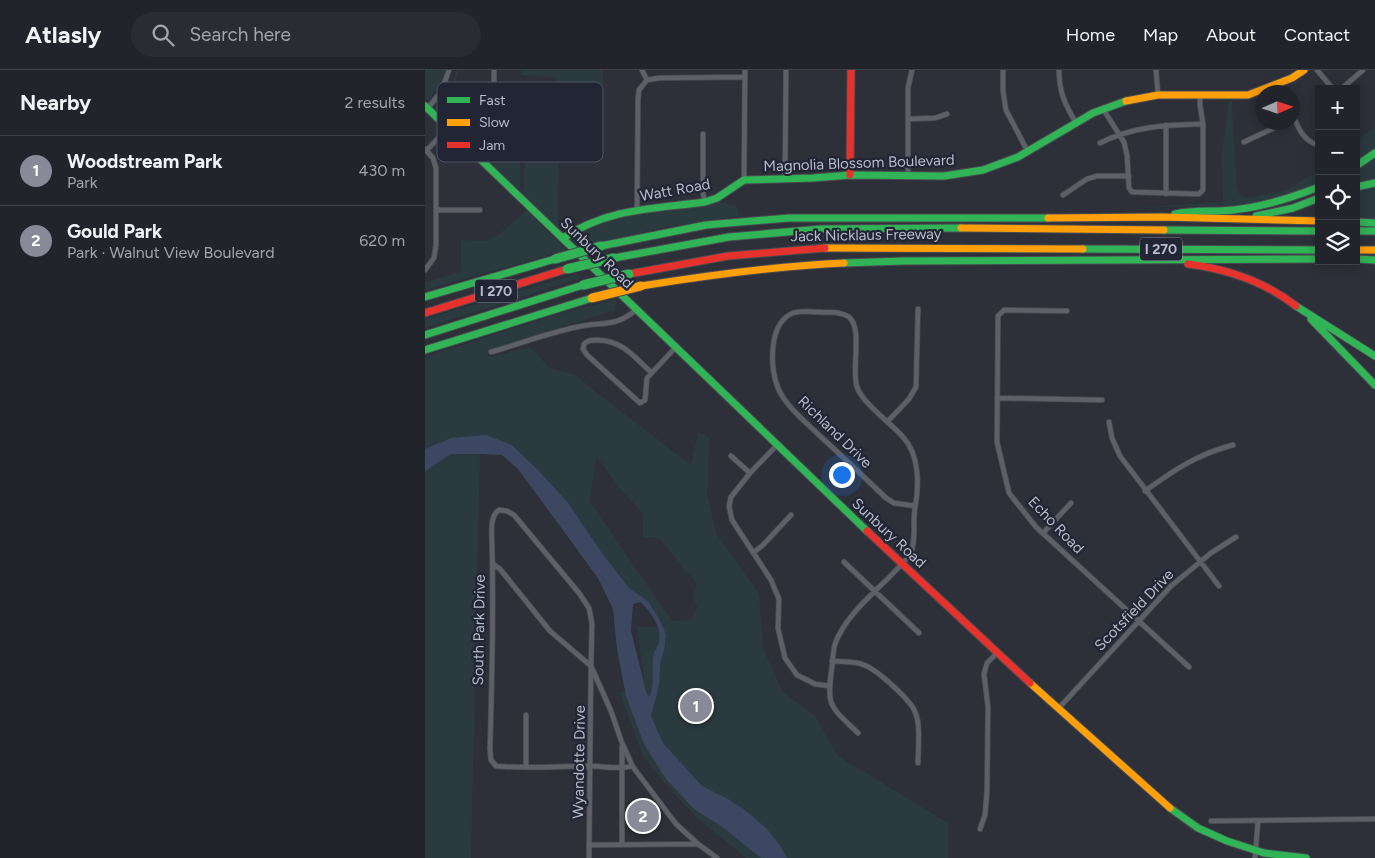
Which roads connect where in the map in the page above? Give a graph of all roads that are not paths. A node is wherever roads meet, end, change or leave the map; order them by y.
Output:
1 (449, 70) edge
2 (642, 70) edge
3 (745, 70) edge
4 (786, 70) edge
5 (851, 70) edge
6 (912, 70) edge
7 (1003, 70) edge
8 (1059, 70) edge
9 (1156, 70) edge
10 (1304, 70) edge
11 (1317, 70) edge
12 (1363, 70) edge
13 (745, 77) junction
14 (647, 80) junction
15 (445, 82) edge
16 (1285, 85) edge
17 (1330, 85) edge
18 (1346, 85) edge
19 (1255, 94) edge
20 (437, 96) edge
21 (1158, 96) junction
22 (1200, 96) junction
23 (426, 107) edge
24 (1103, 109) junction
25 (947, 114) dead end
26 (437, 118) edge
27 (908, 119) junction
28 (1076, 123) junction
29 (1203, 124) junction
30 (1167, 125) junction
31 (1300, 129) edge
32 (1270, 130) edge
33 (703, 134) dead end
34 (1119, 134) junction
35 (437, 138) edge
36 (1244, 142) dead end
37 (1099, 143) dead end
38 (1315, 144) edge
39 (426, 149) edge
40 (1028, 152) junction
41 (1375, 153) edge
42 (484, 162) edge
43 (1360, 163) edge
44 (850, 175) junction
45 (908, 176) junction
46 (1129, 176) junction
47 (785, 178) junction
48 (744, 180) junction
49 (1375, 183) edge
50 (1360, 186) edge
51 (1315, 188) edge
52 (1166, 194) junction
53 (1063, 195) dead end
54 (1315, 200) edge
55 (705, 202) junction
56 (436, 210) junction
57 (480, 210) dead end
58 (637, 211) junction
59 (1162, 217) junction
60 (1226, 219) junction
61 (1315, 221) edge
62 (1360, 222) edge
63 (1375, 223) edge
64 (1315, 231) edge
65 (1360, 231) edge
66 (1375, 231) edge
67 (563, 238) junction
68 (1315, 250) edge
69 (1360, 250) edge
70 (1375, 250) edge
71 (1315, 259) edge
72 (1360, 259) edge
73 (1080, 260) junction
74 (1375, 260) edge
75 (425, 270) edge
76 (425, 297) edge
77 (1300, 308) junction
78 (918, 309) dead end
79 (636, 310) junction
80 (1067, 311) dead end
81 (425, 313) edge
82 (425, 335) edge
83 (675, 348) junction
84 (425, 350) edge
85 (491, 352) dead end
86 (1375, 356) edge
87 (651, 372) junction
88 (1375, 385) edge
89 (997, 398) junction
90 (1102, 400) dead end
91 (888, 421) junction
92 (1109, 422) dead end
93 (777, 445) junction
94 (1233, 445) dead end
95 (731, 456) dead end
96 (750, 473) junction
97 (1145, 491) junction
98 (1071, 503) dead end
99 (915, 506) junction
100 (496, 512) joint
101 (791, 515) dead end
102 (1043, 533) junction
103 (1236, 538) dead end
104 (753, 552) junction
105 (845, 562) dead end
106 (1201, 562) junction
107 (902, 563) junction
108 (493, 564) junction
109 (1219, 586) dead end
110 (875, 591) junction
111 (1139, 622) junction
112 (919, 633) dead end
113 (997, 653) junction
114 (833, 661) junction
115 (591, 666) junction
116 (1189, 667) dead end
117 (829, 686) junction
118 (1059, 709) junction
119 (527, 715) dead end
120 (858, 733) dead end
121 (621, 744) junction
122 (917, 762) dead end
123 (591, 766) junction
124 (632, 766) junction
125 (526, 767) junction
126 (622, 768) junction
127 (1375, 819) edge
128 (1211, 821) dead end
129 (1258, 821) junction
130 (979, 829) dead end
131 (589, 844) junction
132 (622, 844) junction
133 (698, 844) junction
134 (1255, 854) edge
135 (589, 858) edge
136 (717, 858) edge
137 (1306, 858) edge

1 - 15 street
2 - 14 street
3 - 13 street
4 - 47 street
5 - 44 main road
6 - 27 street
7 - 40 street
8 - 28 street
9 - 21 street
10 - 16 main road, Magnolia Blossom Boulevard
11 - 17 street
12 - 18 street
13 - 14 street
13 - 48 street
14 - 58 street
19 - 22 main road, Magnolia Blossom Boulevard
20 - 23 street
21 - 22 main road, Magnolia Blossom Boulevard
21 - 24 main road, Magnolia Blossom Boulevard
22 - 29 street
23 - 26 main road, Sunbury Road
24 - 28 main road, Magnolia Blossom Boulevard
24 - 34 street
25 - 27 street
27 - 45 street
28 - 40 main road, Magnolia Blossom Boulevard
29 - 30 street
29 - 52 street
30 - 34 street
30 - 52 street
31 - 38 street
32 - 36 street
33 - 55 street
34 - 37 street
34 - 46 street
35 - 39 street
39 - 56 street
40 - 45 main road, Magnolia Blossom Boulevard
41 - 43 main road
42 - 67 main road, Sunbury Road
44 - 45 main road, Magnolia Blossom Boulevard
44 - 47 main road, Magnolia Blossom Boulevard
46 - 52 street
46 - 53 street
47 - 48 main road, Magnolia Blossom Boulevard
48 - 55 main road, Watt Road
49 - 50 main road
51 - 59 main road
54 - 60 main road
55 - 58 main road, Watt Road
56 - 57 street
56 - 75 street
58 - 67 main road, Watt Road
59 - 60 main road
59 - 76 main road, bridge
60 - 61 main road
62 - 63 main road
64 - 81 main road, Jack Nicklaus Freeway / I 270, bridge
65 - 66 main road
67 - 79 main road, Sunbury Road
68 - 82 main road, Jack Nicklaus Freeway / I 270, bridge
69 - 70 main road
71 - 73 main road
72 - 74 main road
73 - 77 main road
73 - 84 main road, bridge
77 - 86 main road
77 - 88 main road
78 - 91 street
79 - 83 main road, Sunbury Road
79 - 85 street
80 - 89 street, Echo Road
83 - 87 street
83 - 93 main road, Sunbury Road
87 - 87 street
89 - 90 street
89 - 102 street, Echo Road
91 - 99 street
91 - 99 street, Richland Drive
92 - 97 street
93 - 96 street
93 - 107 main road, Sunbury Road
94 - 97 street
95 - 96 street
96 - 104 street
97 - 106 street
98 - 102 street
99 - 107 street
100 - 108 street, South Park Drive
100 - 115 street, Wyandotte Drive
101 - 104 street
102 - 111 street, Echo Road
103 - 106 street, Scotsfield Drive
104 - 117 street
105 - 110 street
106 - 109 street
106 - 111 street, Scotsfield Drive
107 - 110 street
107 - 113 main road, Sunbury Road
108 - 115 street
108 - 125 street, South Park Drive
110 - 112 street
110 - 114 street
111 - 116 street, Echo Road
111 - 118 street, Scotsfield Drive
113 - 118 main road, Sunbury Road
113 - 130 street
114 - 117 street
114 - 122 street
115 - 121 street
115 - 123 street, Wyandotte Drive
117 - 120 street
118 - 134 main road, Sunbury Road
119 - 125 street
121 - 124 street
121 - 126 street
123 - 125 street
123 - 126 street
123 - 131 street, Wyandotte Drive
124 - 126 street
124 - 133 street
126 - 132 street
127 - 129 street
128 - 129 street
129 - 134 street
131 - 132 street
131 - 135 street, Wyandotte Drive
132 - 133 street
133 - 136 street
134 - 137 main road, Sunbury Road

